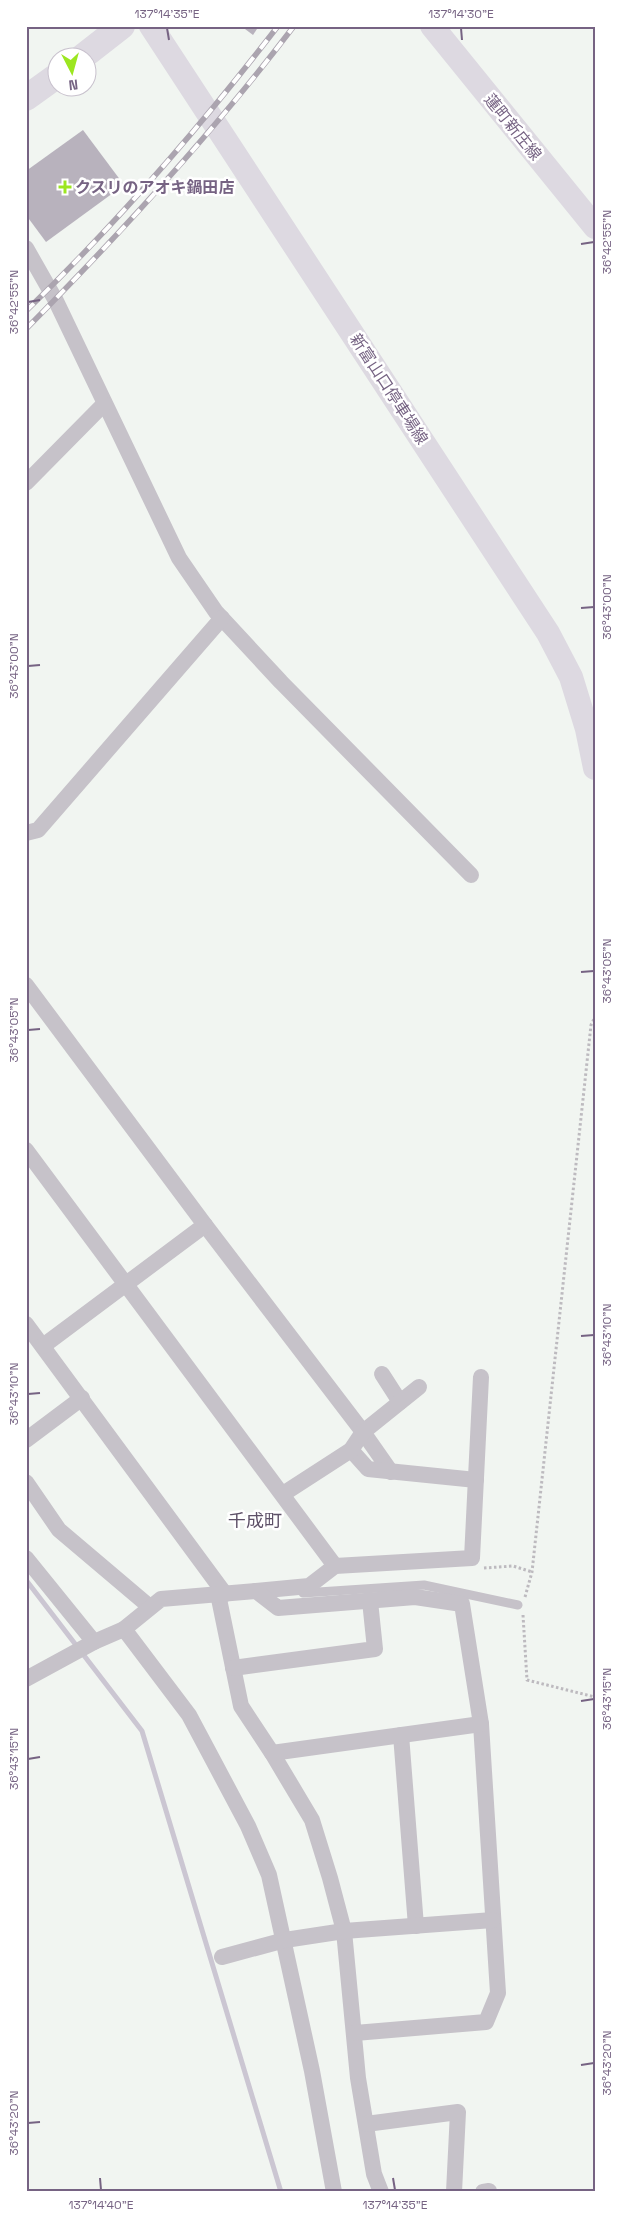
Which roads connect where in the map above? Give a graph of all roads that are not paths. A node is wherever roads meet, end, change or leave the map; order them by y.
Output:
1 (122, 26) edge
2 (151, 26) edge
3 (432, 26) edge
4 (93, 48) edge
5 (48, 82) edge
6 (26, 98) edge
7 (595, 227) edge
8 (26, 248) edge
9 (104, 404) junction
10 (26, 483) edge
11 (222, 618) junction
12 (595, 768) edge
13 (26, 834) edge
14 (471, 875) dead end
15 (26, 985) edge
16 (26, 1150) edge
17 (205, 1225) junction
18 (127, 1284) junction
19 (26, 1324) edge
20 (43, 1346) junction
21 (382, 1374) dead end
22 (481, 1377) dead end
23 (419, 1387) dead end
24 (82, 1398) junction
25 (400, 1402) junction
26 (363, 1432) junction
27 (26, 1440) edge
28 (351, 1450) junction
29 (391, 1472) junction
30 (476, 1480) junction
31 (26, 1482) edge
32 (283, 1494) junction
33 (26, 1558) edge
34 (336, 1566) junction
35 (221, 1594) junction
36 (260, 1594) junction
37 (370, 1601) junction
38 (518, 1605) dead end
39 (150, 1607) junction
40 (124, 1629) junction
41 (94, 1642) junction
42 (233, 1668) junction
43 (26, 1679) edge
44 (480, 1724) junction
45 (401, 1735) junction
46 (272, 1753) junction
47 (493, 1920) junction
48 (416, 1926) junction
49 (344, 1931) junction
50 (285, 1940) junction
51 (222, 1957) dead end
52 (355, 2033) junction
53 (366, 2124) junction
54 (489, 2191) edge
55 (334, 2192) edge
56 (381, 2192) edge
57 (454, 2192) edge
58 (483, 2192) edge

1 - 4 main road
2 - 12 main road, 新富山口停車場線
3 - 7 main road, 蓮町新庄線
5 - 6 main road
8 - 9 street
9 - 10 street
9 - 11 street
11 - 13 street
11 - 14 street
15 - 17 street
16 - 18 street
17 - 18 street
17 - 26 street
18 - 20 street
18 - 32 street
19 - 20 street
20 - 24 street
21 - 25 street
22 - 30 street
23 - 25 street
24 - 27 street
24 - 35 street
25 - 26 street
26 - 28 street
26 - 29 street
28 - 29 street
28 - 32 street
29 - 30 street
30 - 34 street
31 - 39 street
32 - 34 street
33 - 41 street
34 - 36 street
35 - 36 street
35 - 39 street
35 - 42 street
36 - 37 street
36 - 38 lane
37 - 42 street
37 - 44 street
39 - 40 street
40 - 41 street
40 - 50 street
41 - 43 street
42 - 46 street
44 - 45 street
44 - 47 street
45 - 46 street
45 - 48 street
46 - 49 street
47 - 48 street
47 - 52 street
48 - 49 street
49 - 50 street
49 - 52 street
50 - 51 street
50 - 55 street
52 - 53 street
53 - 56 street
53 - 57 street
54 - 58 street

